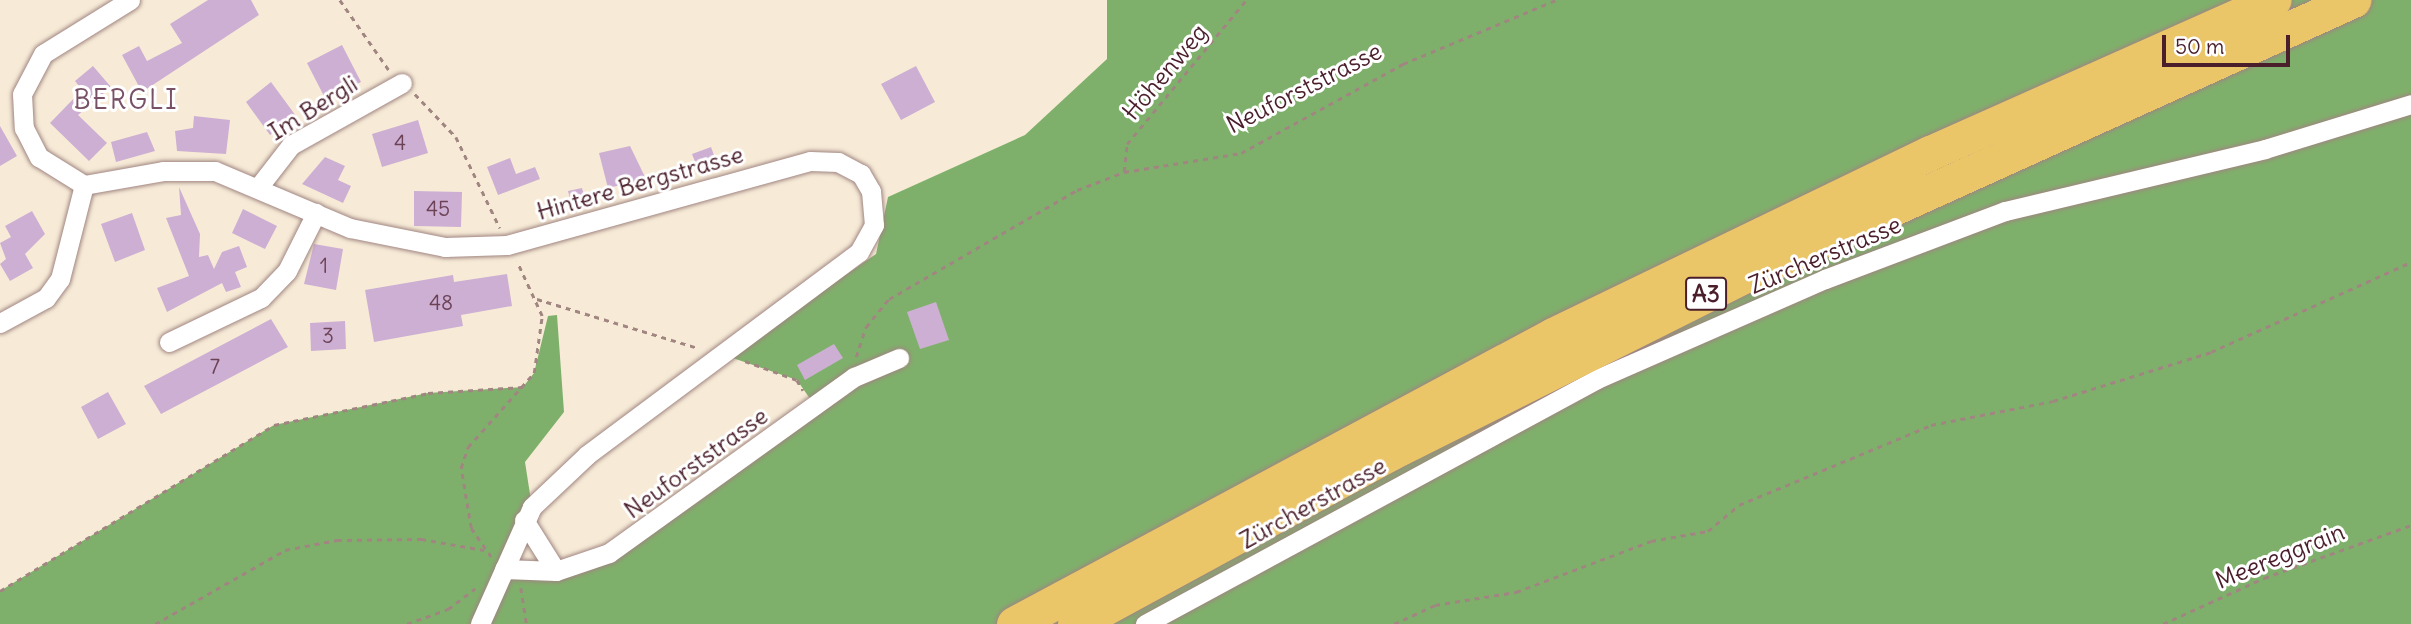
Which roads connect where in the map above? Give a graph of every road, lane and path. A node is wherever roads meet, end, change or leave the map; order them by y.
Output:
1 (130, 0) edge
2 (1247, 0) edge
3 (1556, 0) edge
4 (2274, 0) edge
5 (2353, 0) edge
6 (402, 83) dead end
7 (2411, 104) edge
8 (476, 171) dead end
9 (1124, 172) junction
10 (84, 185) junction
11 (260, 185) junction
12 (316, 213) junction
13 (507, 245) junction
14 (2411, 262) edge
15 (537, 299) junction
16 (0, 323) edge
17 (169, 342) dead end
18 (727, 356) junction
19 (899, 358) dead end
20 (854, 377) junction
21 (797, 380) dead end
22 (523, 387) junction
23 (524, 520) junction
24 (2411, 525) edge
25 (485, 551) junction
26 (556, 571) junction
27 (511, 572) junction
28 (479, 586) dead end
29 (0, 591) edge
30 (155, 624) edge
31 (407, 624) edge
32 (480, 624) edge
33 (527, 624) edge
34 (1014, 624) edge
35 (1075, 624) edge
36 (1145, 624) edge
37 (1394, 624) edge
38 (2163, 624) edge

1 - 10 street
2 - 9 path, Höhenweg
3 - 9 path, Neuforststrasse
4 - 34 highway, A3
5 - 35 highway, A3
6 - 11 street, Im Bergli
7 - 36 street, Zürcherstrasse
8 - 13 path
9 - 20 path, Neuforststrasse
10 - 11 street, Hintere Bergstrasse
10 - 16 street
11 - 12 street, Hintere Bergstrasse
12 - 13 street, Hintere Bergstrasse
12 - 17 street
13 - 15 path
13 - 18 street, Hintere Bergstrasse
14 - 37 path
15 - 18 path
15 - 22 path
18 - 21 path
18 - 23 street, Hintere Bergstrasse
19 - 20 street, Neuforststrasse
20 - 26 street, Neuforststrasse
22 - 25 path
22 - 29 path
23 - 26 street
23 - 27 street, Hintere Bergstrasse
24 - 38 path, Meereggrain
25 - 27 path
25 - 30 path
26 - 27 street, Neuforststrasse
27 - 32 street, Hintere Bergstrasse
27 - 33 path
28 - 31 path

